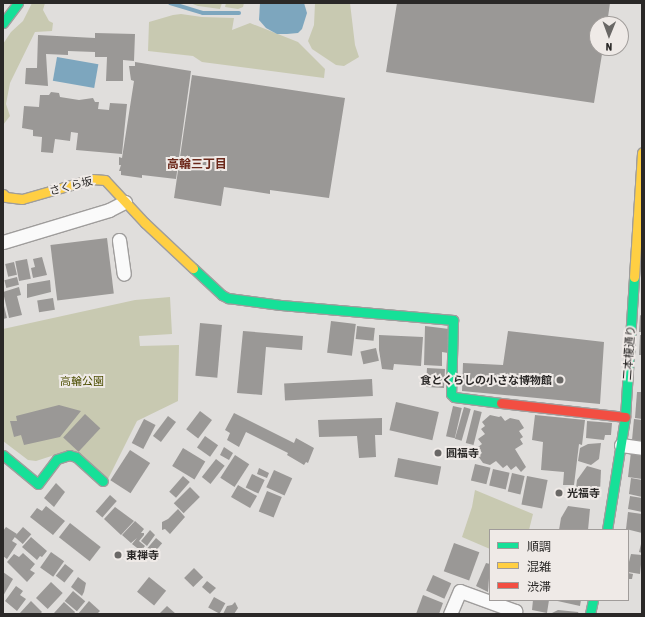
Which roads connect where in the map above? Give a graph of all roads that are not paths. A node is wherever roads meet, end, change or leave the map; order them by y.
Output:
1 (18, 3) edge
2 (3, 23) edge
3 (642, 152) edge
4 (641, 178) edge
5 (3, 194) edge
6 (125, 202) junction
7 (119, 240) dead end
8 (3, 242) edge
9 (124, 274) dead end
10 (638, 291) edge
11 (625, 417) junction
12 (621, 445) junction
13 (642, 448) edge
14 (3, 454) edge
15 (103, 481) dead end
16 (607, 529) edge
17 (593, 601) edge
18 (450, 614) edge
19 (513, 614) edge
20 (590, 614) edge

1 - 2 street
3 - 4 street, 二本榎通り
4 - 10 street, 二本榎通り
5 - 6 street, さくら坂
6 - 8 street
6 - 11 street, さくら坂
7 - 9 street
10 - 11 street, 二本榎通り
11 - 12 street, 二本榎通り
12 - 13 street
12 - 16 street, 二本榎通り
14 - 15 street
17 - 20 street
18 - 19 street

